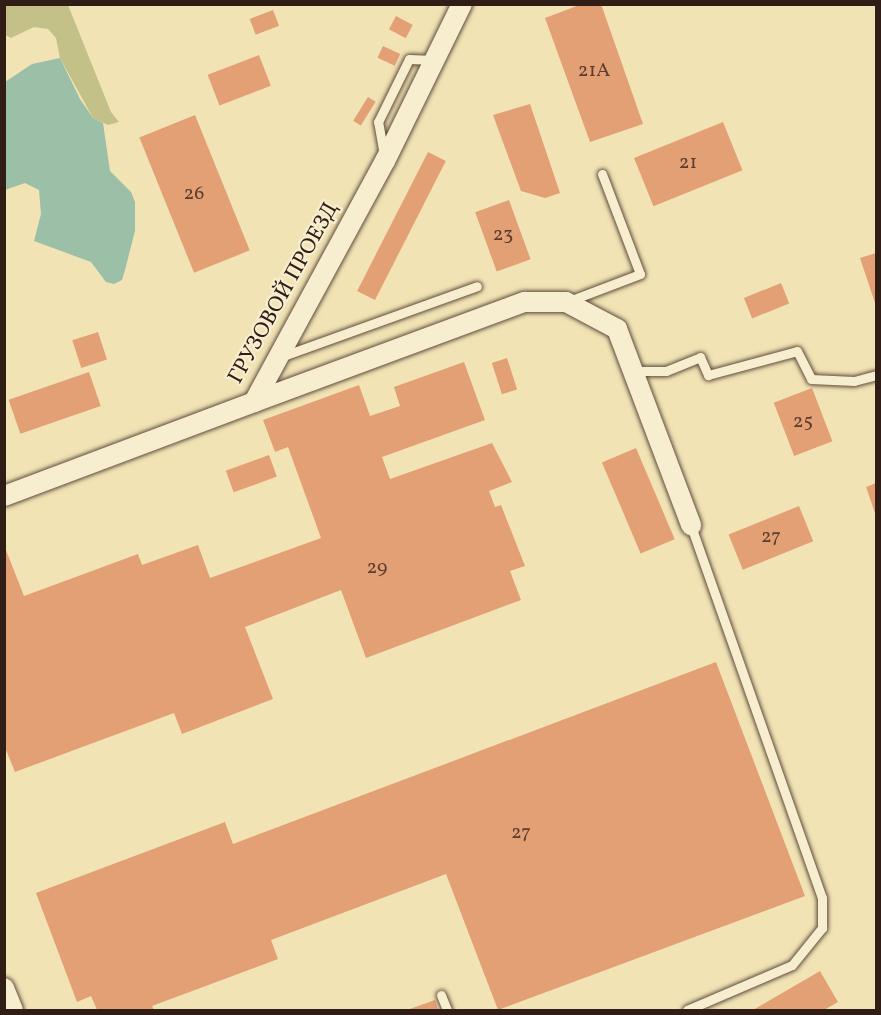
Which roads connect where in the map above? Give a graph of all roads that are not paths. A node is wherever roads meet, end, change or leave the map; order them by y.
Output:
1 (462, 4) edge
2 (602, 174) dead end
3 (477, 286) dead end
4 (566, 302) junction
5 (278, 358) junction
6 (633, 371) junction
7 (876, 375) edge
8 (254, 402) junction
9 (4, 496) edge
10 (691, 525) joint
11 (4, 988) edge
12 (441, 995) dead end
13 (12, 1010) edge
14 (447, 1011) edge
15 (687, 1011) edge

1 - 5 street, ГРУЗОВОЙ ПРОЕЗД
2 - 4 lane
3 - 5 lane
4 - 6 street
4 - 8 street
5 - 8 street, ГРУЗОВОЙ ПРОЕЗД
6 - 7 lane
6 - 10 street
8 - 9 street, ГРУЗОВОЙ ПРОЕЗД
10 - 15 lane
11 - 13 street
12 - 14 lane

